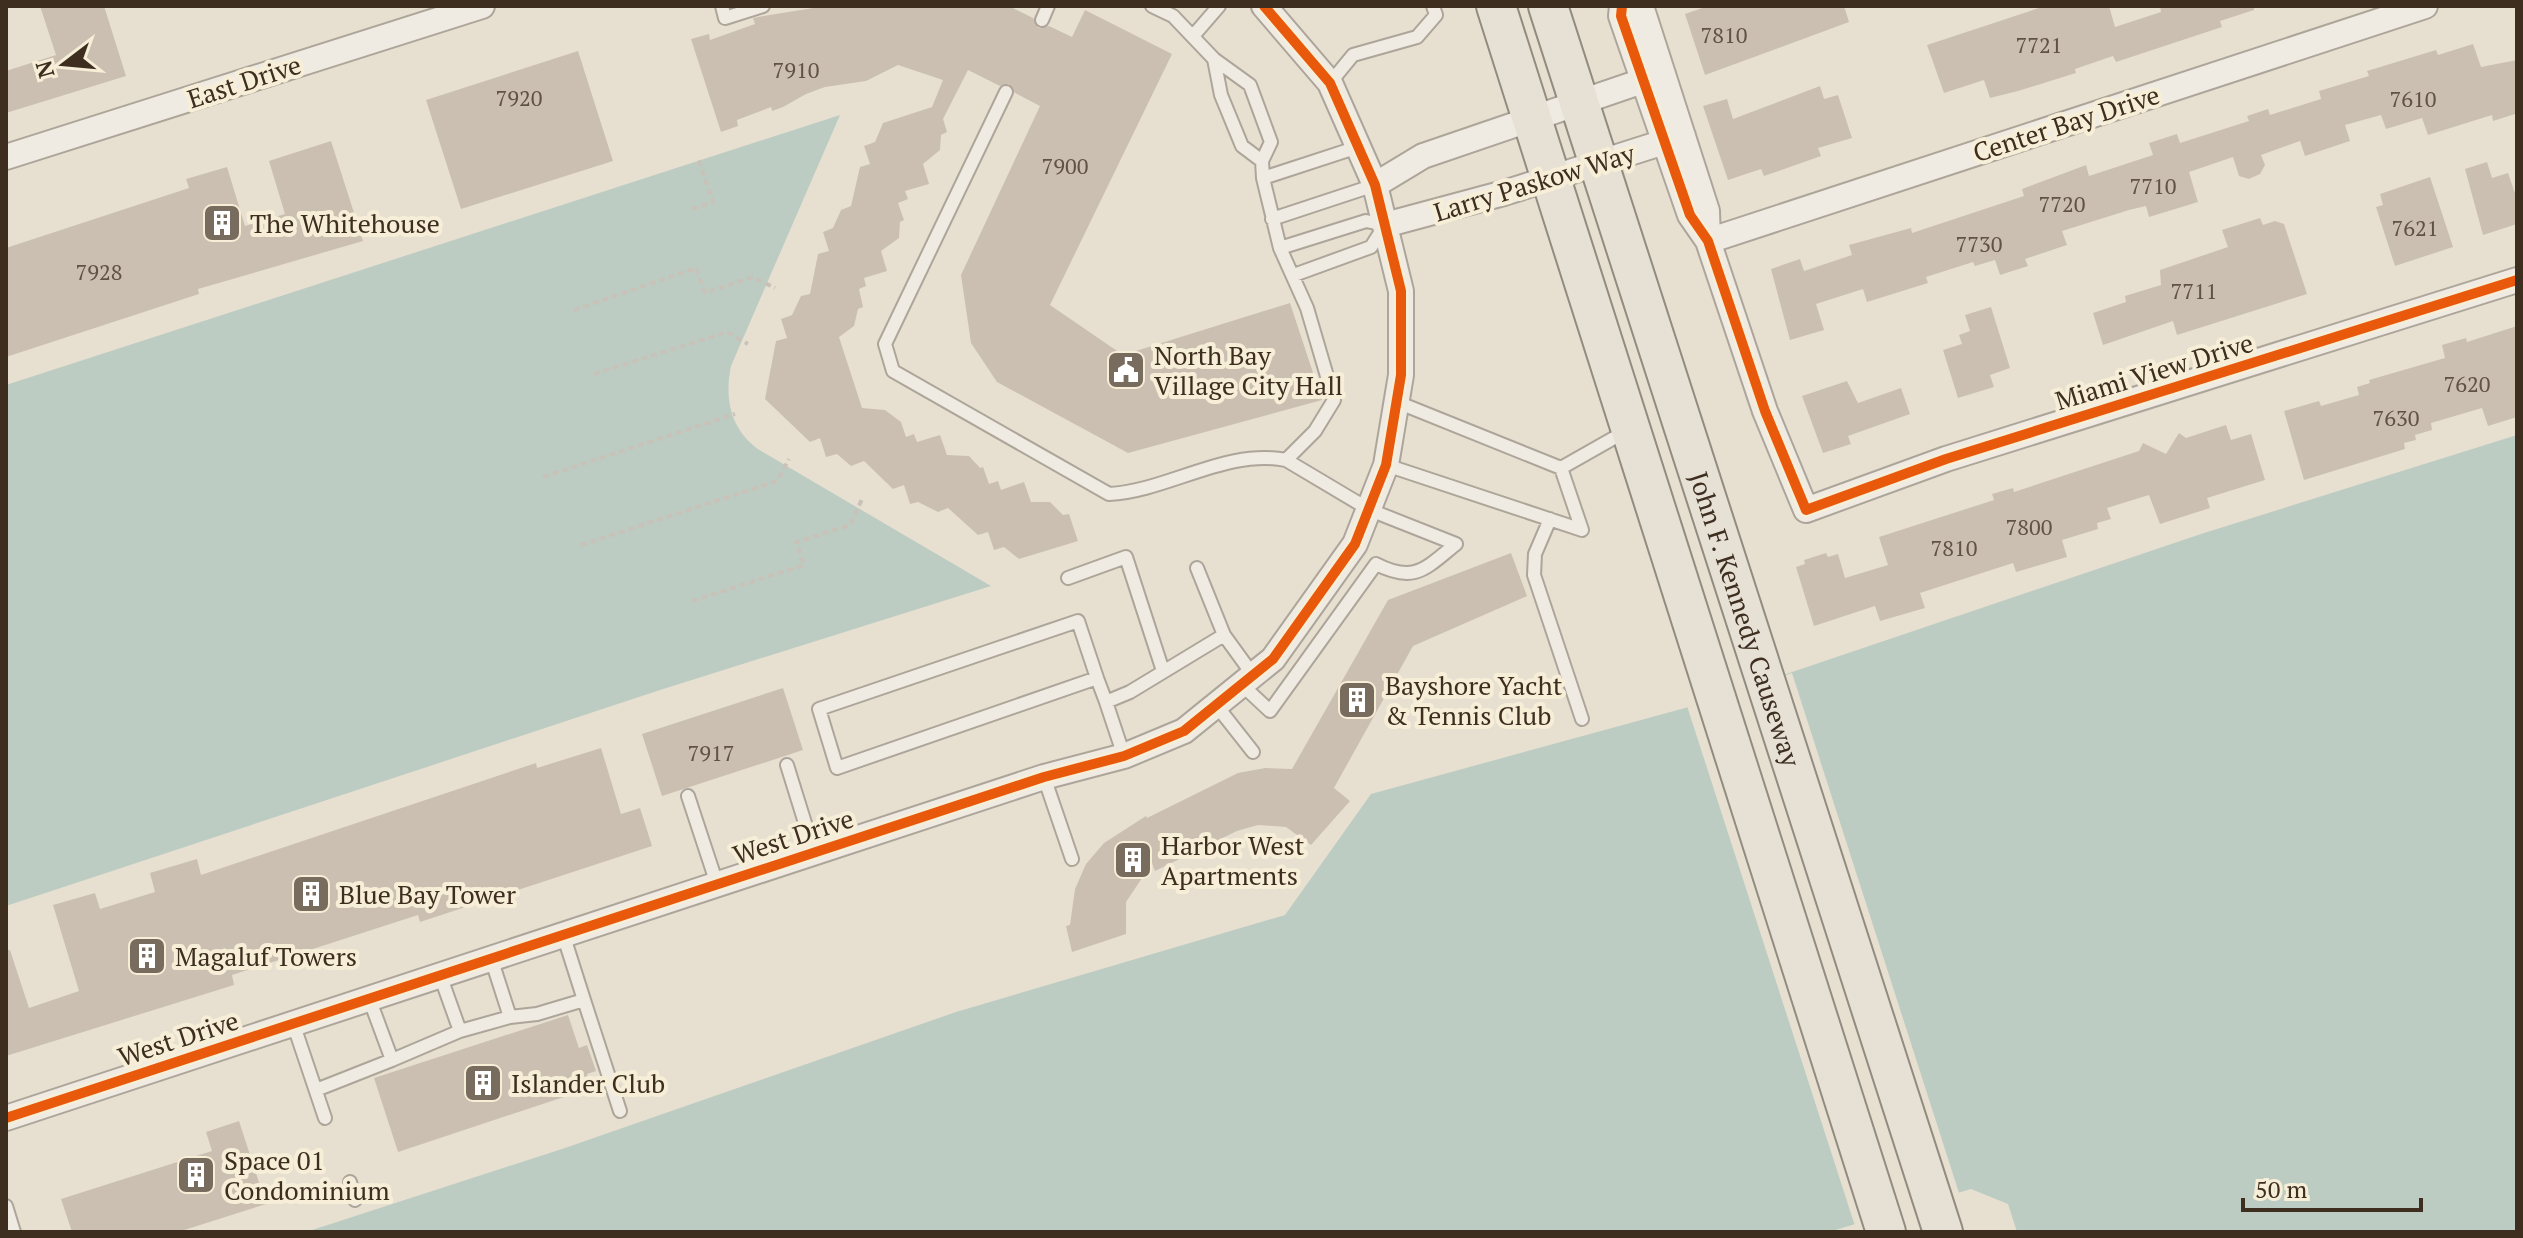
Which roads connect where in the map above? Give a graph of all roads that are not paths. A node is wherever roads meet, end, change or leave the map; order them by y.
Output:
1 (482, 6) edge
2 (722, 6) edge
3 (763, 6) edge
4 (1048, 6) edge
5 (1152, 6) edge
6 (1219, 6) edge
7 (1264, 6) edge
8 (1433, 6) edge
9 (1496, 6) edge
10 (1548, 6) edge
11 (1622, 6) edge
12 (1641, 6) edge
13 (2425, 6) edge
14 (1042, 20) dead end
15 (1193, 36) junction
16 (1214, 59) junction
17 (1653, 78) junction
18 (1330, 83) junction
19 (1006, 92) dead end
20 (1580, 103) junction
21 (1532, 119) junction
22 (1674, 139) junction
23 (1358, 147) junction
24 (6, 157) edge
25 (1262, 161) junction
26 (1599, 163) junction
27 (1263, 178) junction
28 (1551, 178) junction
29 (1375, 185) junction
30 (1272, 219) junction
31 (1385, 225) junction
32 (1708, 241) junction
33 (1280, 248) junction
34 (1294, 275) junction
35 (2517, 280) edge
36 (1397, 402) junction
37 (1631, 429) junction
38 (1286, 460) junction
39 (1386, 465) junction
40 (1561, 468) junction
41 (1370, 510) junction
42 (1550, 519) junction
43 (1197, 568) dead end
44 (1068, 578) dead end
45 (1224, 635) junction
46 (1163, 671) junction
47 (1097, 678) junction
48 (1247, 679) junction
49 (1106, 702) junction
50 (1216, 705) junction
51 (1582, 719) dead end
52 (1253, 752) dead end
53 (1124, 756) junction
54 (787, 765) dead end
55 (1044, 777) junction
56 (688, 796) dead end
57 (814, 852) junction
58 (1072, 859) dead end
59 (717, 884) junction
60 (563, 934) junction
61 (491, 958) junction
62 (440, 975) junction
63 (369, 998) junction
64 (584, 1000) junction
65 (510, 1017) junction
66 (293, 1023) junction
67 (460, 1031) junction
68 (392, 1060) junction
69 (316, 1090) junction
70 (620, 1111) dead end
71 (6, 1118) edge
72 (325, 1118) dead end
73 (350, 1182) dead end
74 (355, 1200) dead end
75 (6, 1206) edge
76 (1939, 1220) edge
77 (1886, 1229) edge
78 (14, 1232) edge

1 - 24 street, East Drive
2 - 3 lane
4 - 14 lane
5 - 15 lane
6 - 15 lane
7 - 18 street
8 - 18 lane
9 - 21 main road, John F. Kennedy Causeway
10 - 20 main road, John F. Kennedy Causeway
11 - 17 street
12 - 17 street
13 - 32 street, Center Bay Drive
15 - 16 lane
16 - 25 lane
16 - 25 lane
17 - 20 street
17 - 22 street
18 - 23 street
19 - 38 lane
20 - 21 street
20 - 26 main road, John F. Kennedy Causeway
21 - 28 main road, John F. Kennedy Causeway
21 - 29 street
22 - 26 street, Larry Paskow Way
22 - 32 street
23 - 27 lane
23 - 29 street
25 - 27 lane
26 - 28 street, Larry Paskow Way
26 - 76 main road, John F. Kennedy Causeway
27 - 30 lane
28 - 31 street, Larry Paskow Way
28 - 37 main road, John F. Kennedy Causeway
29 - 30 lane
29 - 31 street
30 - 33 lane
31 - 33 lane
31 - 34 lane
31 - 36 street, West Drive
32 - 35 street, Miami View Drive
33 - 34 lane
34 - 38 lane
36 - 39 street, West Drive
36 - 40 lane
37 - 40 lane
37 - 77 main road, John F. Kennedy Causeway
38 - 41 lane
39 - 41 street, West Drive
39 - 42 lane
40 - 42 lane
41 - 48 street, West Drive
41 - 48 lane
42 - 51 lane
43 - 45 lane
44 - 46 lane
45 - 46 lane
45 - 48 lane
46 - 49 lane
47 - 47 lane
47 - 49 lane
48 - 50 street, West Drive
49 - 53 lane
50 - 52 lane
50 - 53 street, West Drive
53 - 55 street, West Drive
54 - 57 lane
55 - 57 street, West Drive
55 - 58 lane
56 - 59 lane
57 - 59 street, West Drive
59 - 60 street, West Drive
60 - 61 street, West Drive
60 - 64 lane
61 - 62 street, West Drive
61 - 65 lane
62 - 63 street, West Drive
62 - 67 lane
63 - 66 street, West Drive
63 - 68 lane
64 - 65 lane
64 - 70 lane
65 - 67 lane
66 - 69 lane
66 - 71 street, West Drive
67 - 68 lane
68 - 69 lane
69 - 72 lane
73 - 74 lane
75 - 78 lane

